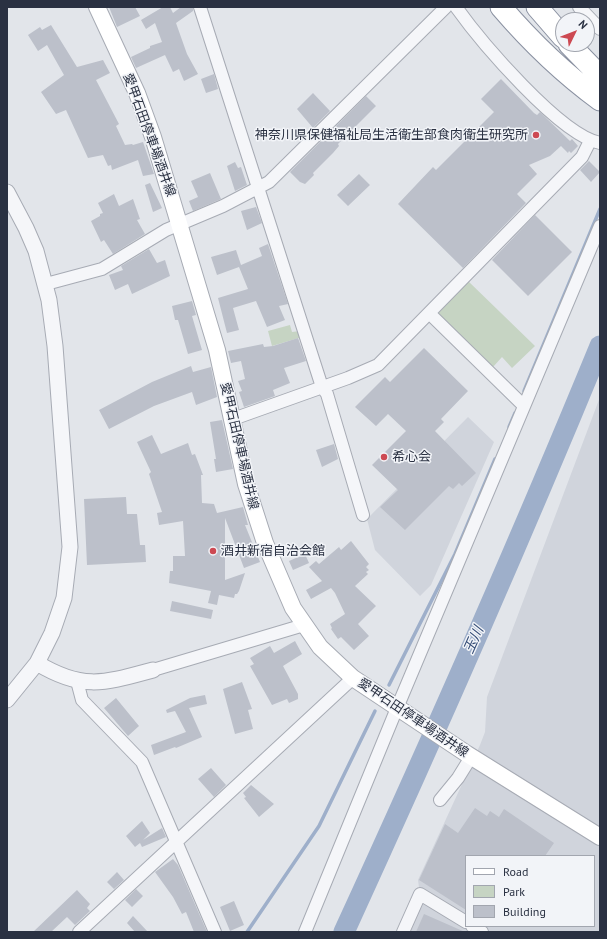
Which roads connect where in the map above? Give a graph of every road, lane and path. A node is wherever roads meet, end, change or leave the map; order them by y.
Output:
1 (98, 7) edge
2 (200, 7) edge
3 (446, 7) edge
4 (456, 7) edge
5 (501, 7) edge
6 (519, 7) edge
7 (537, 7) edge
8 (579, 7) edge
9 (555, 28) edge
10 (600, 29) edge
11 (577, 52) edge
12 (600, 76) edge
13 (600, 96) edge
14 (600, 100) edge
15 (595, 142) edge
16 (258, 189) junction
17 (7, 192) edge
18 (180, 225) junction
19 (600, 226) edge
20 (46, 284) junction
21 (429, 313) junction
22 (322, 387) junction
23 (524, 406) junction
24 (233, 419) junction
25 (363, 515) dead end
26 (304, 625) junction
27 (37, 663) junction
28 (153, 670) joint
29 (353, 678) junction
30 (77, 681) junction
31 (7, 700) edge
32 (403, 712) junction
33 (469, 755) junction
34 (440, 800) dead end
35 (600, 837) edge
36 (177, 843) junction
37 (465, 921) edge
38 (79, 932) edge
39 (215, 932) edge
40 (305, 932) edge
41 (404, 932) edge

1 - 18 main road, 愛甲石田停車場酒井線
2 - 16 street
3 - 16 street
4 - 15 street
5 - 14 highway
6 - 13 highway
7 - 9 highway
8 - 10 street
11 - 12 highway
15 - 21 street
16 - 18 street
16 - 22 street
17 - 20 street
18 - 20 street
18 - 24 main road, 愛甲石田停車場酒井線
19 - 23 street
20 - 27 street
21 - 22 street
21 - 23 street
22 - 24 street
22 - 25 street
23 - 32 street
24 - 26 main road, 愛甲石田停車場酒井線
26 - 28 street
26 - 29 main road, 愛甲石田停車場酒井線
27 - 30 street
27 - 31 street
28 - 30 street
29 - 32 main road, 愛甲石田停車場酒井線
29 - 36 street
30 - 36 street
32 - 33 main road, 愛甲石田停車場酒井線
32 - 40 street
33 - 34 street
33 - 35 main road, 愛甲石田停車場酒井線
36 - 38 street
36 - 39 street
37 - 41 street

